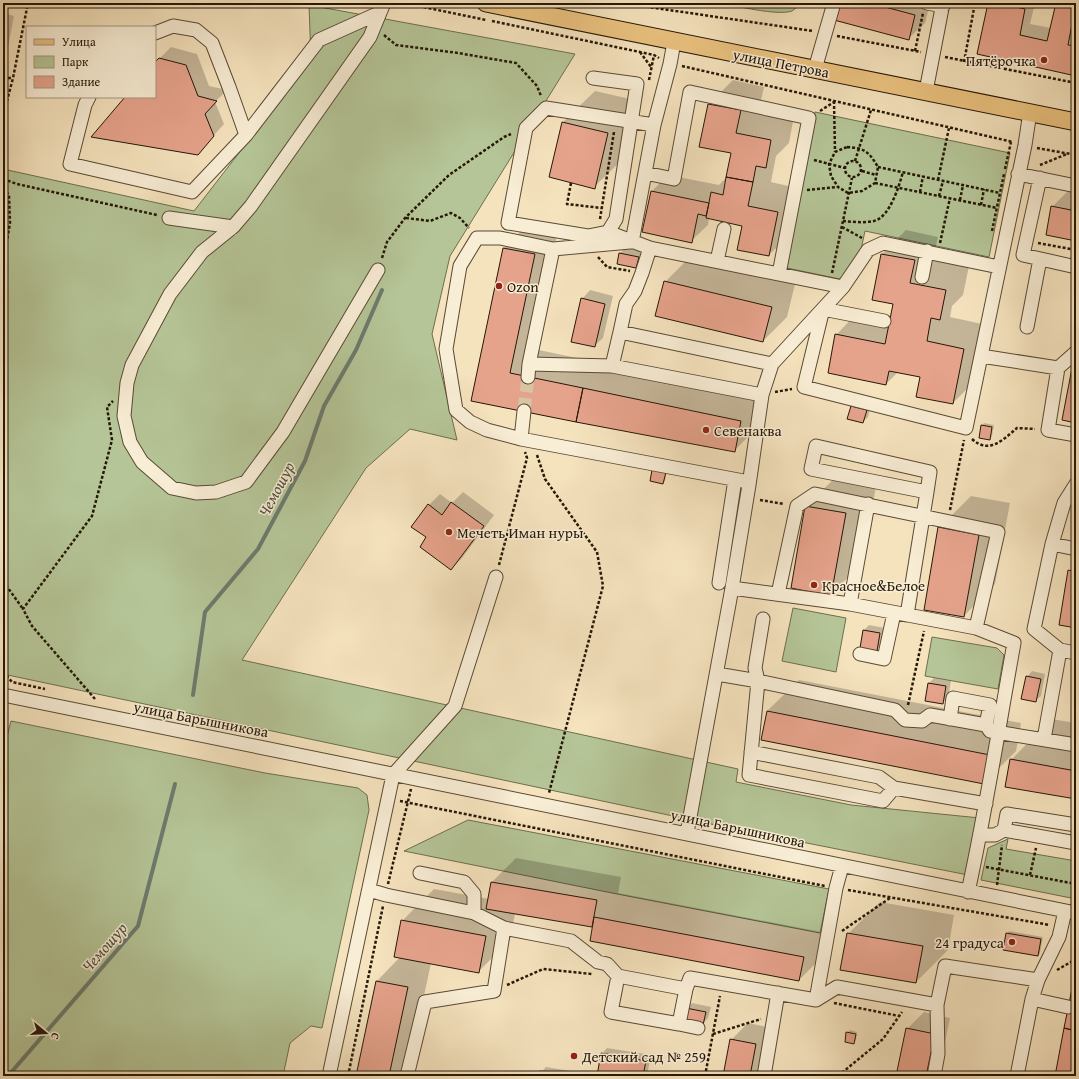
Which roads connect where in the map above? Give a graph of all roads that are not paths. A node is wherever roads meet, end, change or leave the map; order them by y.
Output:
1 (486, 3) edge
2 (834, 3) edge
3 (943, 5) edge
4 (518, 6) edge
5 (925, 6) edge
6 (382, 8) edge
7 (156, 33) edge
8 (674, 42) junction
9 (815, 69) junction
10 (594, 78) dead end
11 (926, 92) junction
12 (88, 98) edge
13 (1030, 112) junction
14 (631, 122) junction
15 (1076, 122) edge
16 (654, 126) junction
17 (246, 135) junction
18 (1040, 172) junction
19 (644, 174) junction
20 (1018, 174) junction
21 (1076, 186) edge
22 (169, 218) road end
23 (233, 227) junction
24 (724, 229) dead end
25 (603, 233) junction
26 (632, 242) junction
27 (650, 248) junction
28 (553, 249) junction
29 (932, 252) junction
30 (1040, 259) junction
31 (717, 262) junction
32 (999, 267) junction
33 (1076, 267) edge
34 (378, 270) road end
35 (779, 274) junction
36 (922, 277) dead end
37 (843, 287) junction
38 (823, 308) junction
39 (884, 321) dead end
40 (1027, 327) dead end
41 (620, 332) junction
42 (1076, 352) edge
43 (981, 356) junction
44 (772, 364) junction
45 (612, 366) junction
46 (1058, 368) junction
47 (762, 395) junction
48 (524, 411) tunnel mouth
49 (1076, 435) edge
50 (526, 440) junction
51 (749, 482) junction
52 (1076, 484) edge
53 (734, 486) dead end
54 (928, 492) junction
55 (868, 504) junction
56 (1070, 505) edge
57 (923, 516) junction
58 (727, 535) junction
59 (740, 537) junction
60 (1052, 544) junction
61 (1076, 549) edge
62 (496, 577) road end
63 (719, 583) dead end
64 (732, 588) junction
65 (778, 594) junction
66 (850, 604) junction
67 (900, 614) junction
68 (763, 619) dead end
69 (976, 628) junction
70 (1060, 650) junction
71 (1076, 653) edge
72 (860, 654) dead end
73 (717, 674) junction
74 (758, 681) junction
75 (3, 696) edge
76 (950, 719) junction
77 (986, 725) junction
78 (998, 732) junction
79 (1044, 739) junction
80 (1076, 745) edge
81 (751, 752) junction
82 (393, 775) junction
83 (894, 788) junction
84 (986, 804) junction
85 (1076, 825) edge
86 (1004, 830) junction
87 (687, 833) junction
88 (981, 835) junction
89 (1076, 844) edge
90 (842, 866) junction
91 (420, 873) dead end
92 (369, 890) junction
93 (968, 892) junction
94 (1070, 912) edge
95 (474, 913) junction
96 (504, 928) junction
97 (618, 976) junction
98 (1038, 980) junction
99 (686, 989) junction
100 (778, 993) junction
101 (1032, 999) junction
102 (816, 1000) junction
103 (937, 1005) junction
104 (1068, 1007) dead end
105 (679, 1024) junction
106 (698, 1028) dead end
107 (329, 1076) edge
108 (407, 1076) edge
109 (764, 1076) edge
110 (934, 1076) edge
111 (1017, 1076) edge

1 - 4 main road, улица Петрова
2 - 9 street
3 - 5 street
3 - 11 street
4 - 8 main road, улица Петрова
6 - 17 street
6 - 23 street
7 - 17 street
8 - 9 main road, улица Петрова
8 - 16 street
9 - 11 main road, улица Петрова
10 - 14 street
11 - 13 main road, улица Петрова
12 - 17 street
13 - 15 main road, улица Петрова
13 - 20 street
14 - 16 street
14 - 25 street
14 - 25 street
16 - 19 street
18 - 20 street
18 - 21 street
18 - 30 street
19 - 26 street
19 - 35 street
20 - 32 street
22 - 23 street
23 - 34 street
24 - 31 street
25 - 26 street
26 - 27 street
26 - 28 street
27 - 31 street
27 - 41 street
28 - 45 street
28 - 50 street
29 - 32 street
29 - 36 street
29 - 37 street
30 - 33 street
30 - 40 street
31 - 35 street
32 - 43 street
35 - 37 street
37 - 38 street
38 - 39 street
38 - 43 street
38 - 44 street
41 - 44 street
41 - 45 street
42 - 46 street
43 - 46 street
44 - 47 street
45 - 47 street
46 - 49 street
47 - 51 street
48 - 50 street
50 - 51 street
51 - 59 street
52 - 56 street
53 - 58 street
54 - 54 street
54 - 57 street
55 - 57 street
55 - 65 street
55 - 66 street
56 - 60 street
57 - 67 street
57 - 69 street
58 - 59 street
58 - 63 street
59 - 64 street
60 - 61 street
60 - 70 street
62 - 82 street
64 - 65 street
64 - 73 street
65 - 66 street
66 - 67 street
67 - 69 street
67 - 72 street
68 - 74 street
69 - 78 street
70 - 71 street
70 - 79 street
73 - 74 street
73 - 87 street
74 - 76 street
74 - 81 street
75 - 82 street, улица Барышникова
76 - 77 street
76 - 77 street
77 - 78 street
78 - 79 street
78 - 84 street
79 - 80 street
81 - 83 street
81 - 83 street
82 - 87 street, улица Барышникова
82 - 92 street
83 - 84 street
84 - 88 street
85 - 86 street
86 - 88 street
86 - 89 street
87 - 90 street, улица Барышникова
88 - 93 street
90 - 93 street, улица Барышникова
90 - 102 street
91 - 95 street
92 - 95 street
92 - 107 street
93 - 94 street, улица Барышникова
94 - 98 street
95 - 96 street
96 - 97 street
96 - 108 street
97 - 99 street
97 - 105 street
98 - 101 street
98 - 103 street
99 - 100 street
99 - 105 street
100 - 102 street
100 - 109 street
101 - 104 street
101 - 111 street
102 - 103 street
103 - 110 street
105 - 106 street

